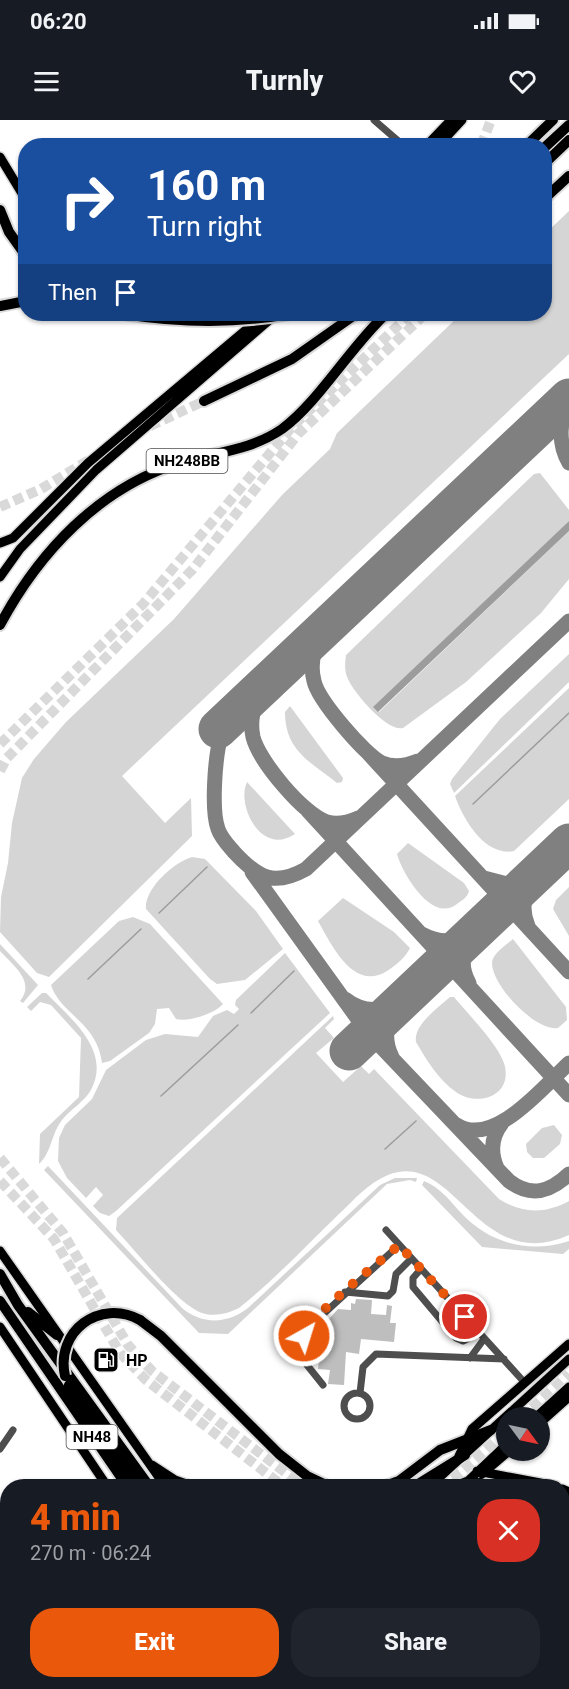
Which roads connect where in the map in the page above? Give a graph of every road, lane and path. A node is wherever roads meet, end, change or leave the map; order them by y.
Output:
1 (374, 120) edge
2 (451, 120) edge
3 (462, 120) edge
4 (553, 120) edge
5 (569, 125) edge
6 (395, 138) edge
7 (434, 138) edge
8 (445, 138) edge
9 (534, 138) edge
10 (569, 140) edge
11 (552, 141) edge
12 (552, 156) edge
13 (0, 157) edge
14 (569, 176) edge
15 (18, 187) edge
16 (552, 192) edge
17 (0, 210) edge
18 (18, 244) edge
19 (18, 303) edge
20 (0, 306) edge
21 (187, 321) edge
22 (248, 321) edge
23 (257, 321) edge
24 (269, 321) edge
25 (346, 321) edge
26 (380, 321) edge
27 (204, 401) tunnel mouth
28 (0, 543) edge
29 (0, 577) edge
30 (0, 625) edge
31 (386, 1230) dead end
32 (399, 1245) junction
33 (0, 1251) edge
34 (411, 1259) junction
35 (421, 1269) junction
36 (0, 1274) edge
37 (345, 1292) junction
38 (0, 1301) edge
39 (18, 1305) junction
40 (0, 1327) edge
41 (57, 1335) junction
42 (482, 1336) junction
43 (569, 1344) edge
44 (470, 1358) junction
45 (504, 1359) junction
46 (569, 1359) edge
47 (525, 1383) junction
48 (323, 1384) dead end
49 (569, 1387) edge
50 (360, 1393) dead end
51 (569, 1397) edge
52 (547, 1407) edge
53 (550, 1414) edge
54 (13, 1430) dead end
55 (491, 1430) junction
56 (468, 1438) junction
57 (0, 1449) edge
58 (465, 1455) junction
59 (496, 1456) edge
60 (497, 1461) edge
61 (140, 1464) junction
62 (449, 1465) junction
63 (102, 1479) edge
64 (122, 1479) edge
65 (133, 1479) edge
66 (146, 1479) edge
67 (157, 1479) edge
68 (173, 1479) edge
69 (313, 1479) edge
70 (402, 1479) edge
71 (427, 1479) edge
72 (438, 1479) edge
73 (475, 1479) edge

1 - 6 street
2 - 7 main road
3 - 8 main road
4 - 9 highway
5 - 11 highway
10 - 12 highway
13 - 15 main road
14 - 16 highway
17 - 18 highway
19 - 20 highway
21 - 22 highway, bridge
23 - 28 main road
24 - 29 main road
25 - 27 highway
26 - 30 highway, NH248BB
31 - 32 street
32 - 34 street
32 - 37 street
33 - 41 main road
34 - 35 street
34 - 37 street
35 - 42 street
35 - 42 street
36 - 39 highway, NH48
37 - 48 street
38 - 64 highway, NH48
39 - 41 highway
39 - 61 highway, NH48
40 - 63 main road
41 - 61 main road
42 - 44 street
42 - 45 street
43 - 47 main road
44 - 45 street
44 - 50 street
45 - 47 street
46 - 55 main road
47 - 56 main road
49 - 52 main road
51 - 53 main road
54 - 57 street
55 - 56 highway
55 - 58 main road
56 - 62 main road
56 - 70 highway
58 - 62 highway
58 - 72 main road
59 - 73 main road
60 - 73 main road
61 - 66 highway, NH48
61 - 67 main road
61 - 68 main road
62 - 71 highway
65 - 69 highway, bridge

